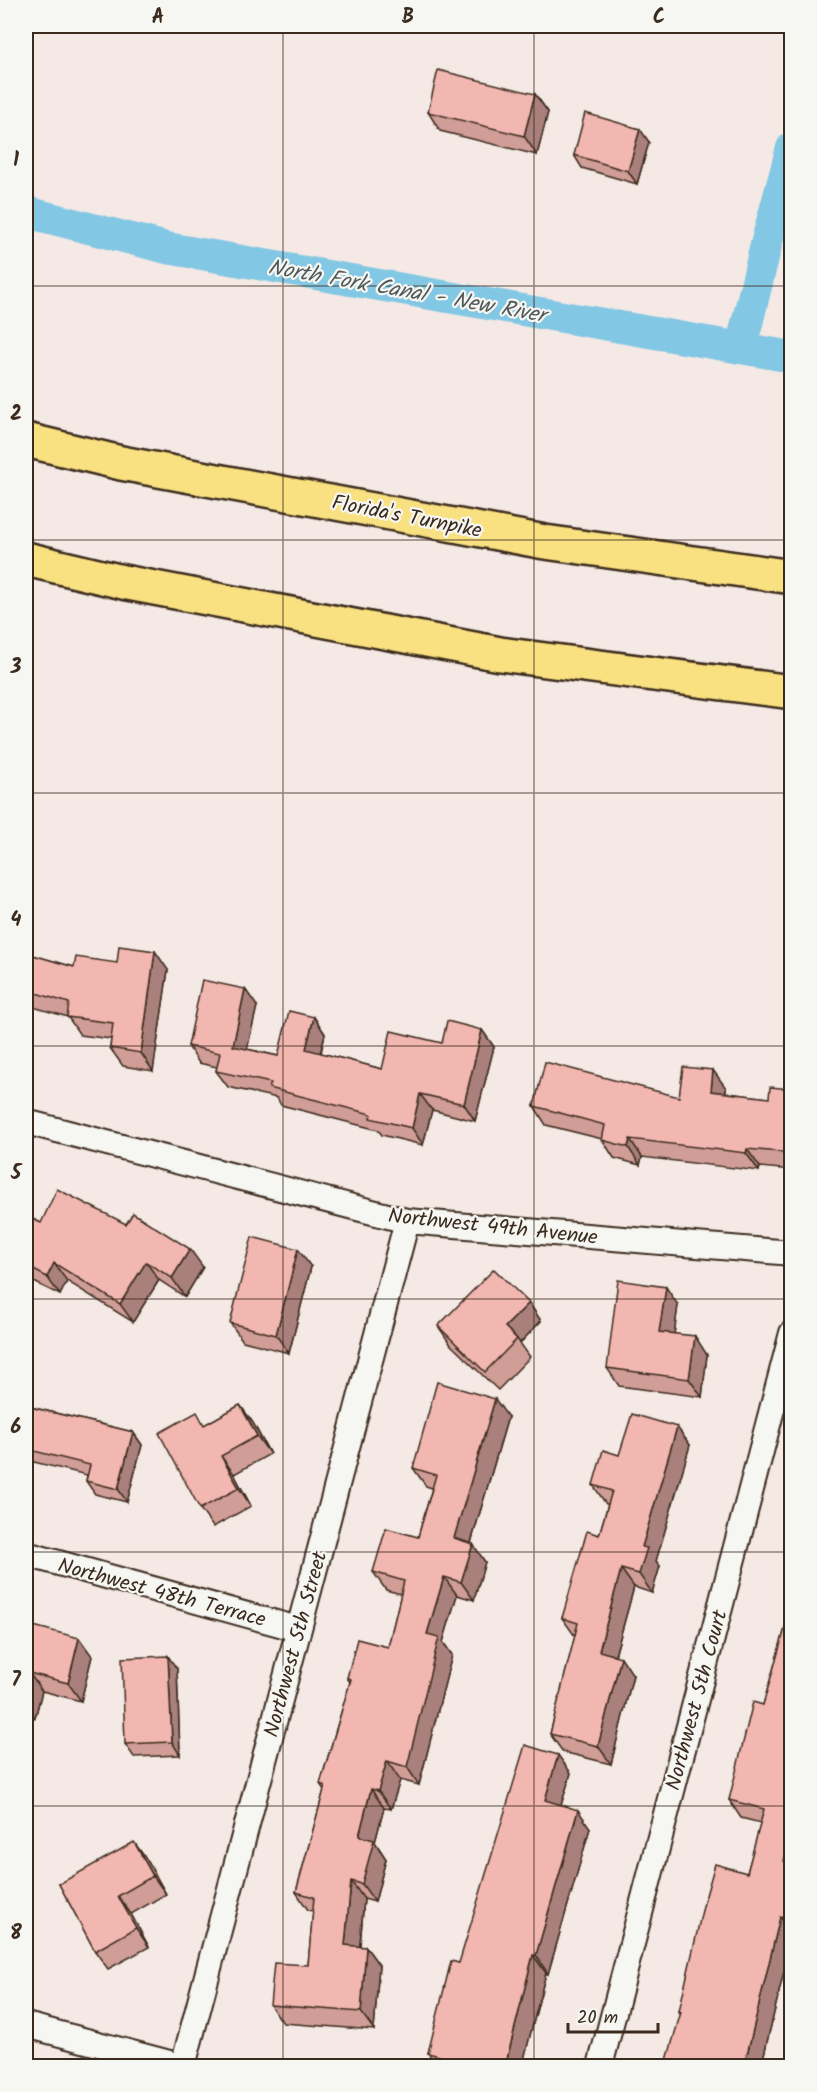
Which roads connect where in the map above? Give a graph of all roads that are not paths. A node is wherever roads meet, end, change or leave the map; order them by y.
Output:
1 (26, 440) edge
2 (26, 559) edge
3 (792, 577) edge
4 (792, 692) edge
5 (26, 1122) edge
6 (407, 1221) junction
7 (792, 1253) edge
8 (792, 1333) edge
9 (26, 1554) edge
10 (298, 1629) junction
11 (26, 2025) edge
12 (182, 2067) edge
13 (600, 2067) edge

1 - 3 highway, Florida's Turnpike
2 - 4 highway
5 - 6 street, Northwest 49th Avenue
6 - 7 street, Northwest 49th Avenue
6 - 10 street, Northwest 5th Street
8 - 13 street, Northwest 5th Court
9 - 10 street, Northwest 48th Terrace
10 - 12 street, Northwest 5th Street
11 - 12 street

